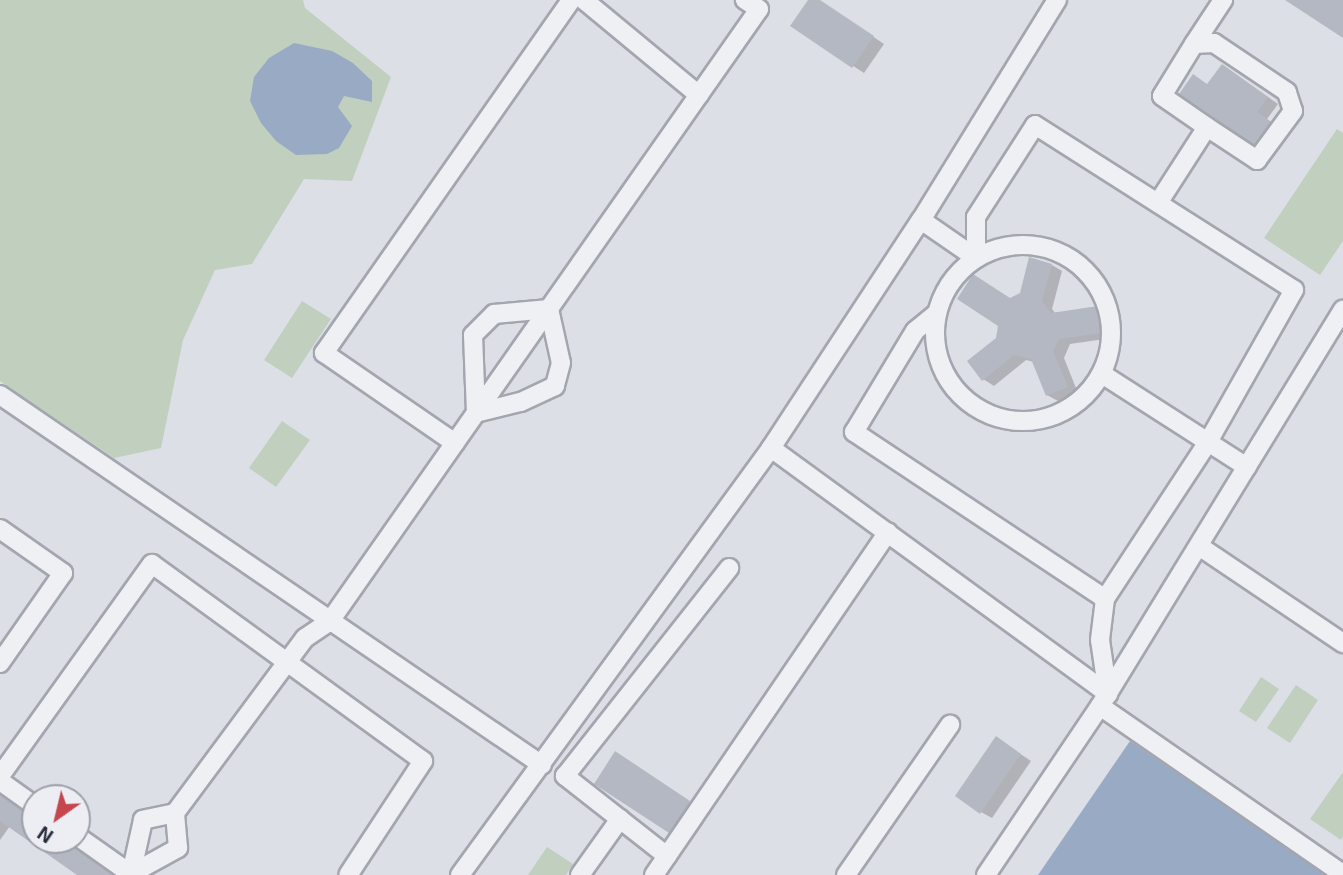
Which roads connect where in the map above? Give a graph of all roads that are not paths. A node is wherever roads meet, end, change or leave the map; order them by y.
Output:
1 (571, 0) edge
2 (584, 0) edge
3 (746, 0) edge
4 (1057, 0) edge
5 (1223, 0) edge
6 (1194, 44) junction
7 (699, 95) junction
8 (1207, 127) junction
9 (1158, 203) junction
10 (921, 220) junction
11 (976, 258) junction
12 (549, 309) junction
13 (1343, 309) edge
14 (937, 313) junction
15 (1102, 374) junction
16 (0, 395) edge
17 (476, 412) junction
18 (1208, 442) junction
19 (455, 443) junction
20 (771, 448) junction
21 (1247, 467) junction
22 (0, 529) edge
23 (888, 532) junction
24 (1199, 546) junction
25 (729, 568) dead end
26 (1105, 599) junction
27 (330, 621) junction
28 (1343, 643) edge
29 (287, 661) junction
30 (0, 663) edge
31 (1104, 700) junction
32 (950, 725) dead end
33 (542, 765) junction
34 (0, 779) edge
35 (21, 795) edge
36 (175, 813) junction
37 (620, 820) junction
38 (91, 846) edge
39 (667, 856) junction
40 (468, 872) edge
41 (1343, 874) edge
42 (131, 875) edge
43 (348, 875) edge
44 (580, 875) edge
45 (654, 875) edge
46 (846, 875) edge
47 (986, 875) edge

1 - 19 street
2 - 7 street
3 - 7 street
4 - 10 street
5 - 6 street
6 - 8 street
6 - 8 street
7 - 12 street
8 - 9 street
9 - 11 street
9 - 18 street
10 - 11 street
10 - 20 street
11 - 14 street
11 - 15 street
12 - 17 street
12 - 17 street
12 - 17 street
13 - 21 street
14 - 15 street
14 - 26 street
15 - 18 street
16 - 27 street
17 - 19 street
18 - 21 street
18 - 26 street
19 - 27 street
20 - 23 street
20 - 33 street
21 - 24 street
22 - 30 street
23 - 31 street
23 - 39 street
24 - 28 street
24 - 31 street
25 - 37 street
26 - 31 street
27 - 29 street
27 - 33 street
29 - 34 street
29 - 36 street
29 - 43 street
31 - 41 street
31 - 47 street
32 - 46 street
33 - 40 street
34 - 35 street
36 - 42 street
36 - 42 street
37 - 39 street
37 - 44 street
38 - 42 street
39 - 45 street

